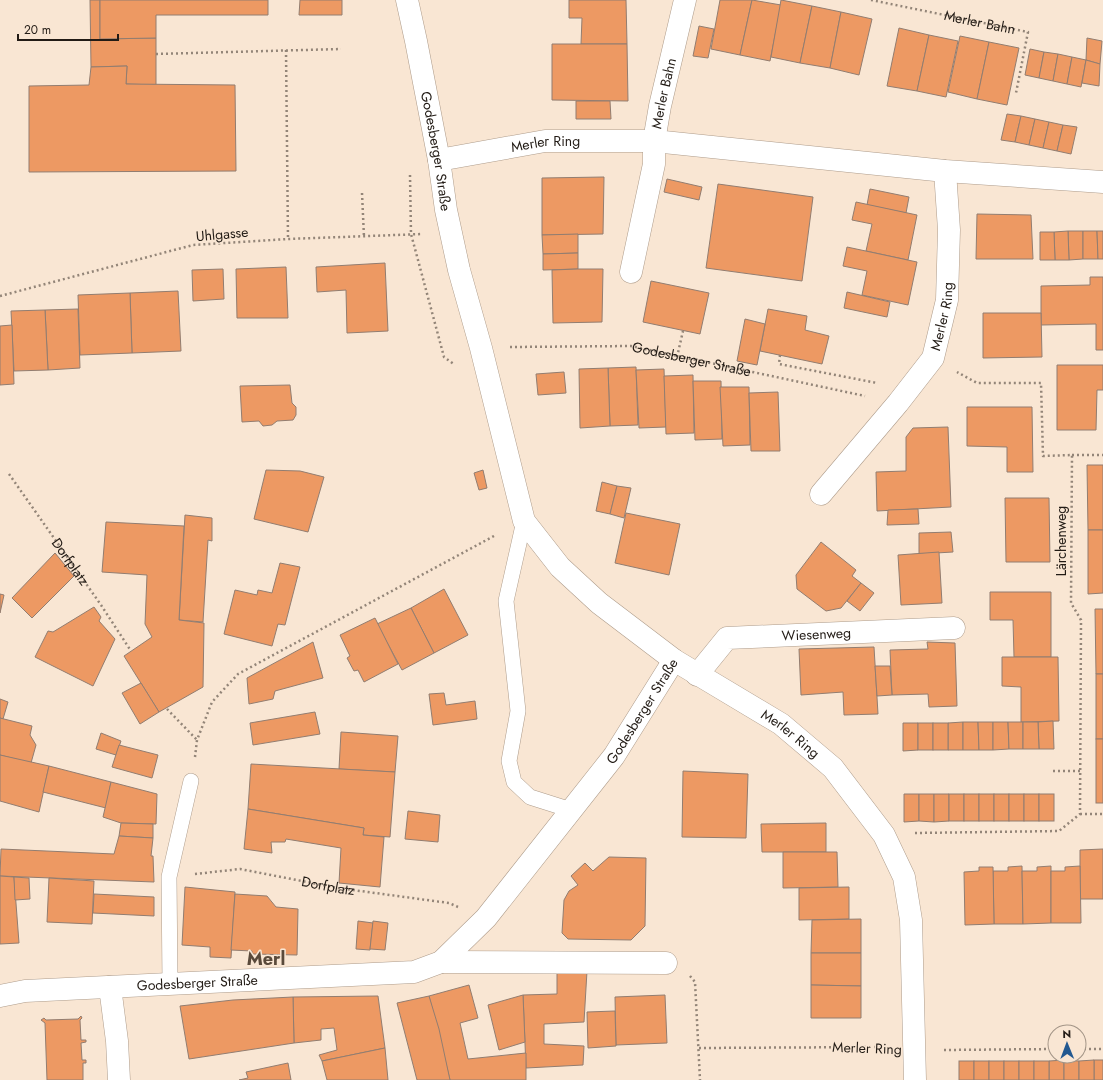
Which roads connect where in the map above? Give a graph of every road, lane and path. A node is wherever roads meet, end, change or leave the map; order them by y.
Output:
1 (407, 0) edge
2 (686, 0) edge
3 (871, 0) edge
4 (341, 49) dead end
5 (286, 50) junction
6 (156, 54) dead end
7 (1016, 93) dead end
8 (654, 141) junction
9 (439, 160) junction
10 (945, 171) junction
11 (1103, 182) edge
12 (362, 193) dead end
13 (451, 232) junction
14 (364, 237) junction
15 (288, 239) junction
16 (631, 272) dead end
17 (0, 296) edge
18 (684, 331) dead end
19 (481, 348) junction
20 (780, 355) dead end
21 (677, 357) junction
22 (933, 358) junction
23 (904, 396) junction
24 (1072, 455) junction
25 (1103, 455) edge
26 (9, 474) dead end
27 (821, 494) dead end
28 (524, 521) junction
29 (954, 628) dead end
30 (131, 651) dead end
31 (674, 660) junction
32 (697, 675) junction
33 (167, 709) dead end
34 (197, 740) junction
35 (1054, 771) dead end
36 (1080, 771) junction
37 (191, 781) joint
38 (571, 810) junction
39 (1080, 814) junction
40 (1103, 814) edge
41 (884, 835) junction
42 (169, 877) junction
43 (486, 918) junction
44 (441, 962) junction
45 (666, 963) joint
46 (170, 983) junction
47 (110, 986) junction
48 (0, 996) edge
49 (699, 1048) junction
50 (1103, 1048) edge
51 (1047, 1049) edge
52 (1087, 1049) edge
53 (915, 1051) junction
54 (119, 1080) edge
55 (700, 1080) edge
56 (915, 1080) edge

1 - 9 street, Godesberger Straße
2 - 8 street, Merler Bahn
3 - 7 path, Merler Bahn
4 - 5 path
5 - 6 path
5 - 15 path
8 - 9 street, Merler Ring
8 - 10 street, Merler Ring
8 - 16 street
9 - 13 street, Godesberger Straße
10 - 11 street, Merler Ring
10 - 22 street, Merler Ring
12 - 14 path
13 - 14 path, Uhlgasse
13 - 19 street, Godesberger Straße
14 - 15 path, Uhlgasse
15 - 17 path, Uhlgasse
18 - 21 path
19 - 21 path, Godesberger Straße
19 - 28 street, Godesberger Straße
20 - 23 path
21 - 23 path, Godesberger Straße
22 - 23 street, Merler Ring
22 - 24 path
23 - 27 street, Merler Ring
24 - 25 path
24 - 36 path, Lärchenweg
26 - 30 path, Dorfplatz
28 - 31 street, Godesberger Straße
28 - 34 path
28 - 38 lane, Godesberger Straße
29 - 32 street, Wiesenweg
31 - 32 street, Merler Ring
31 - 38 street, Godesberger Straße
32 - 41 street, Merler Ring
33 - 34 path
34 - 37 path
35 - 36 path
36 - 39 path, Lärchenweg
37 - 42 lane
38 - 43 street, Godesberger Straße
39 - 40 path
39 - 41 path
41 - 53 street, Merler Ring
42 - 43 path, Dorfplatz
42 - 46 lane
43 - 44 street, Godesberger Straße
44 - 45 street, Godesberger Straße
44 - 46 street, Godesberger Straße
45 - 49 path
46 - 47 street, Godesberger Straße
47 - 48 street, Godesberger Straße
47 - 54 street
49 - 53 path, Merler Ring
49 - 55 path
50 - 52 path
51 - 53 path, Merler Ring
53 - 56 street, Merler Ring

